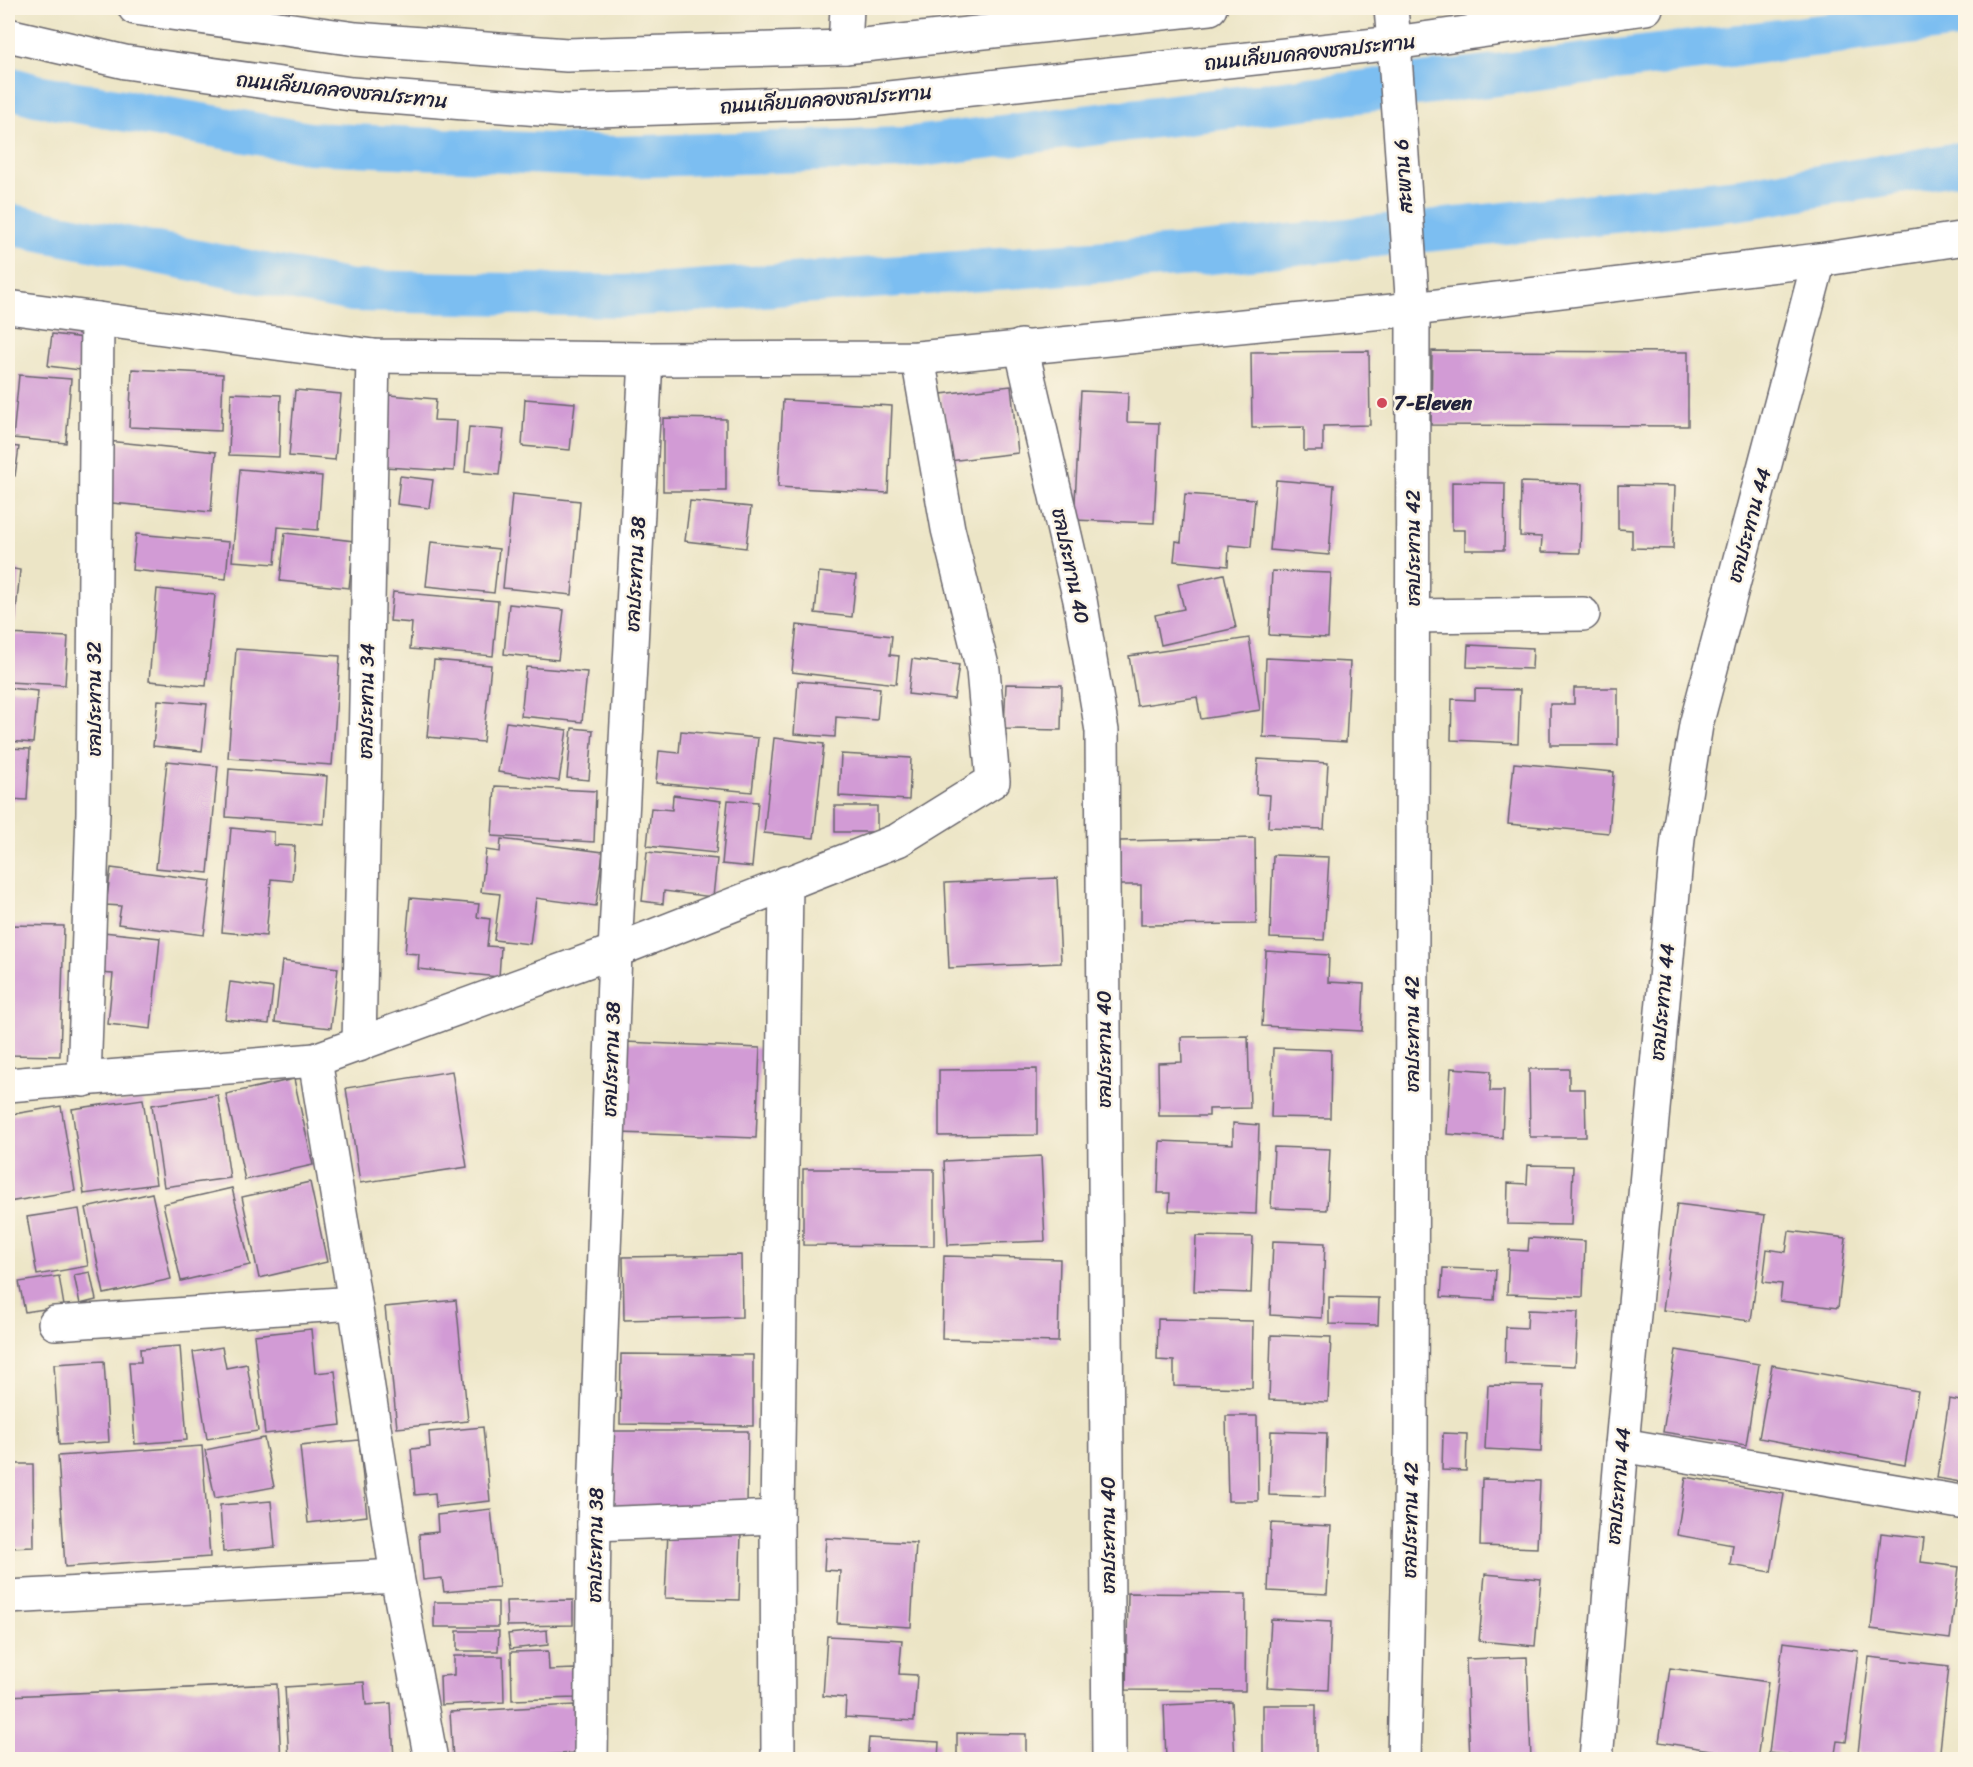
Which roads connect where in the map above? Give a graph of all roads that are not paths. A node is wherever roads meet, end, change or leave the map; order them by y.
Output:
1 (135, 8) edge
2 (847, 8) edge
3 (1210, 8) edge
4 (1391, 8) edge
5 (1646, 8) edge
6 (8, 35) edge
7 (1394, 43) junction
8 (845, 47) junction
9 (1965, 238) edge
10 (1819, 260) junction
11 (8, 307) edge
12 (1413, 309) junction
13 (97, 319) junction
14 (1021, 346) junction
15 (373, 356) junction
16 (918, 358) junction
17 (646, 359) junction
18 (1583, 614) dead end
19 (1413, 616) junction
20 (786, 884) junction
21 (615, 951) junction
22 (359, 1046) junction
23 (315, 1060) junction
24 (84, 1080) junction
25 (8, 1085) edge
26 (355, 1303) junction
27 (55, 1323) dead end
28 (1622, 1445) junction
29 (1965, 1503) edge
30 (777, 1517) junction
31 (594, 1524) junction
32 (397, 1576) junction
33 (8, 1597) edge
34 (431, 1760) edge
35 (591, 1760) edge
36 (778, 1760) edge
37 (1109, 1760) edge
38 (1404, 1760) edge
39 (1596, 1760) edge

1 - 8 street
2 - 8 street
3 - 8 street
4 - 7 street, สะพาน 6
5 - 7 street, ถนนเลียบคลองชลประทาน
6 - 7 street, ถนนเลียบคลองชลประทาน
7 - 12 street, สะพาน 6
9 - 10 street
10 - 12 street
10 - 28 street, ชลประทาน 44
11 - 13 street
12 - 14 street
12 - 19 street, ชลประทาน 42
13 - 15 street
13 - 24 street, ชลประทาน 32
14 - 16 street
14 - 37 street, ชลประทาน 40
15 - 17 street
15 - 22 street, ชลประทาน 34
16 - 17 street
16 - 20 street
17 - 21 street, ชลประทาน 38
18 - 19 street
19 - 38 street, ชลประทาน 42
20 - 21 street
20 - 30 street
21 - 22 street
21 - 31 street, ชลประทาน 38
22 - 23 street
23 - 24 street
23 - 26 street
24 - 25 street
26 - 27 street
26 - 32 street
28 - 29 street
28 - 39 street, ชลประทาน 44
30 - 31 street
30 - 36 street
31 - 35 street, ชลประทาน 38
32 - 33 street
32 - 34 street

